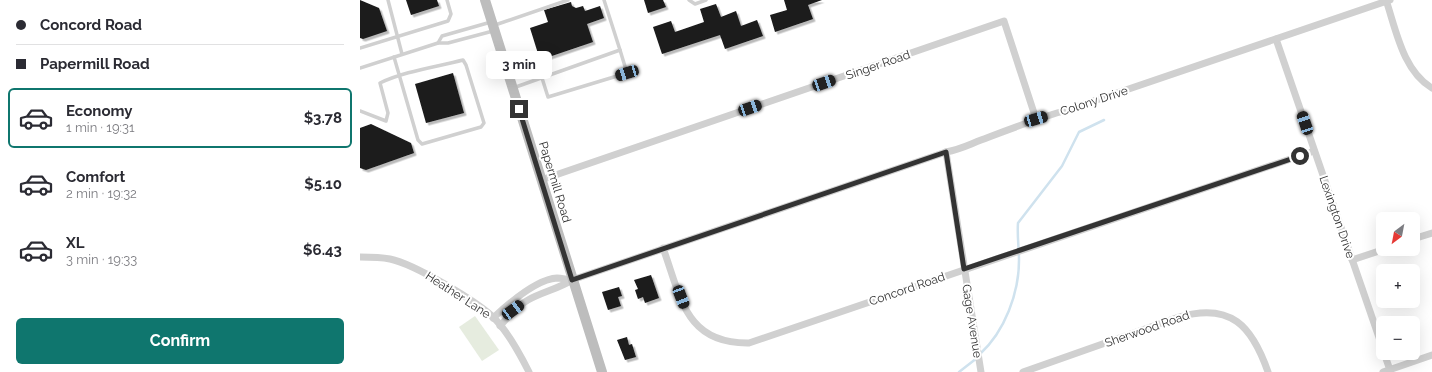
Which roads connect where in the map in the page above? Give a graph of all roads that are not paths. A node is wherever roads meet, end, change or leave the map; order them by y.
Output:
1 (388, 0) edge
2 (447, 0) edge
3 (484, 0) edge
4 (568, 0) edge
5 (604, 0) edge
6 (689, 0) edge
7 (706, 0) edge
8 (1388, 0) edge
9 (493, 26) junction
10 (397, 35) junction
11 (1276, 39) junction
12 (438, 43) junction
13 (360, 48) edge
14 (620, 50) junction
15 (402, 54) junction
16 (394, 57) junction
17 (360, 68) edge
18 (400, 76) junction
19 (542, 78) junction
20 (512, 88) junction
21 (1432, 88) edge
22 (360, 111) edge
23 (1036, 119) junction
24 (1314, 151) junction
25 (946, 152) junction
26 (541, 180) junction
27 (1432, 233) edge
28 (1420, 237) edge
29 (663, 248) junction
30 (1376, 252) edge
31 (360, 257) edge
32 (1352, 260) junction
33 (964, 269) junction
34 (572, 280) junction
35 (493, 318) junction
36 (500, 326) junction
37 (1376, 329) edge
38 (1432, 355) edge
39 (1385, 360) edge
40 (1386, 371) edge
41 (529, 372) edge
42 (602, 372) edge
43 (980, 372) edge
44 (1023, 372) edge
45 (1268, 372) edge

1 - 10 lane
2 - 10 lane
3 - 9 main road, Papermill Road
4 - 9 lane
5 - 14 lane
6 - 7 lane
8 - 11 street, Colony Drive
8 - 21 street
9 - 12 lane
9 - 12 lane
9 - 20 main road, Papermill Road
10 - 13 lane
10 - 15 lane
11 - 23 street, Colony Drive
11 - 24 street, Lexington Drive
12 - 15 lane
14 - 19 lane
14 - 19 lane
15 - 16 lane
16 - 17 lane
16 - 18 lane
18 - 18 lane
18 - 22 lane
19 - 20 lane
20 - 26 main road, Papermill Road
23 - 25 street, Colony Drive
23 - 26 street, Singer Road
24 - 32 street, Lexington Drive
24 - 33 street, Concord Road
25 - 29 street, Colony Drive
25 - 33 street, Gage Avenue
26 - 34 main road, Papermill Road
27 - 28 street
29 - 33 street, Concord Road
29 - 34 street, Colony Drive
30 - 32 street
31 - 35 street, Heather Lane
32 - 37 street, Lexington Drive
33 - 43 street, Gage Avenue
34 - 35 street, Colony Drive
34 - 36 street, Colony Drive
34 - 42 main road, Papermill Road
35 - 36 street, Heather Lane
36 - 41 street, Heather Lane
38 - 40 street
39 - 40 street
44 - 45 street, Sherwood Road

